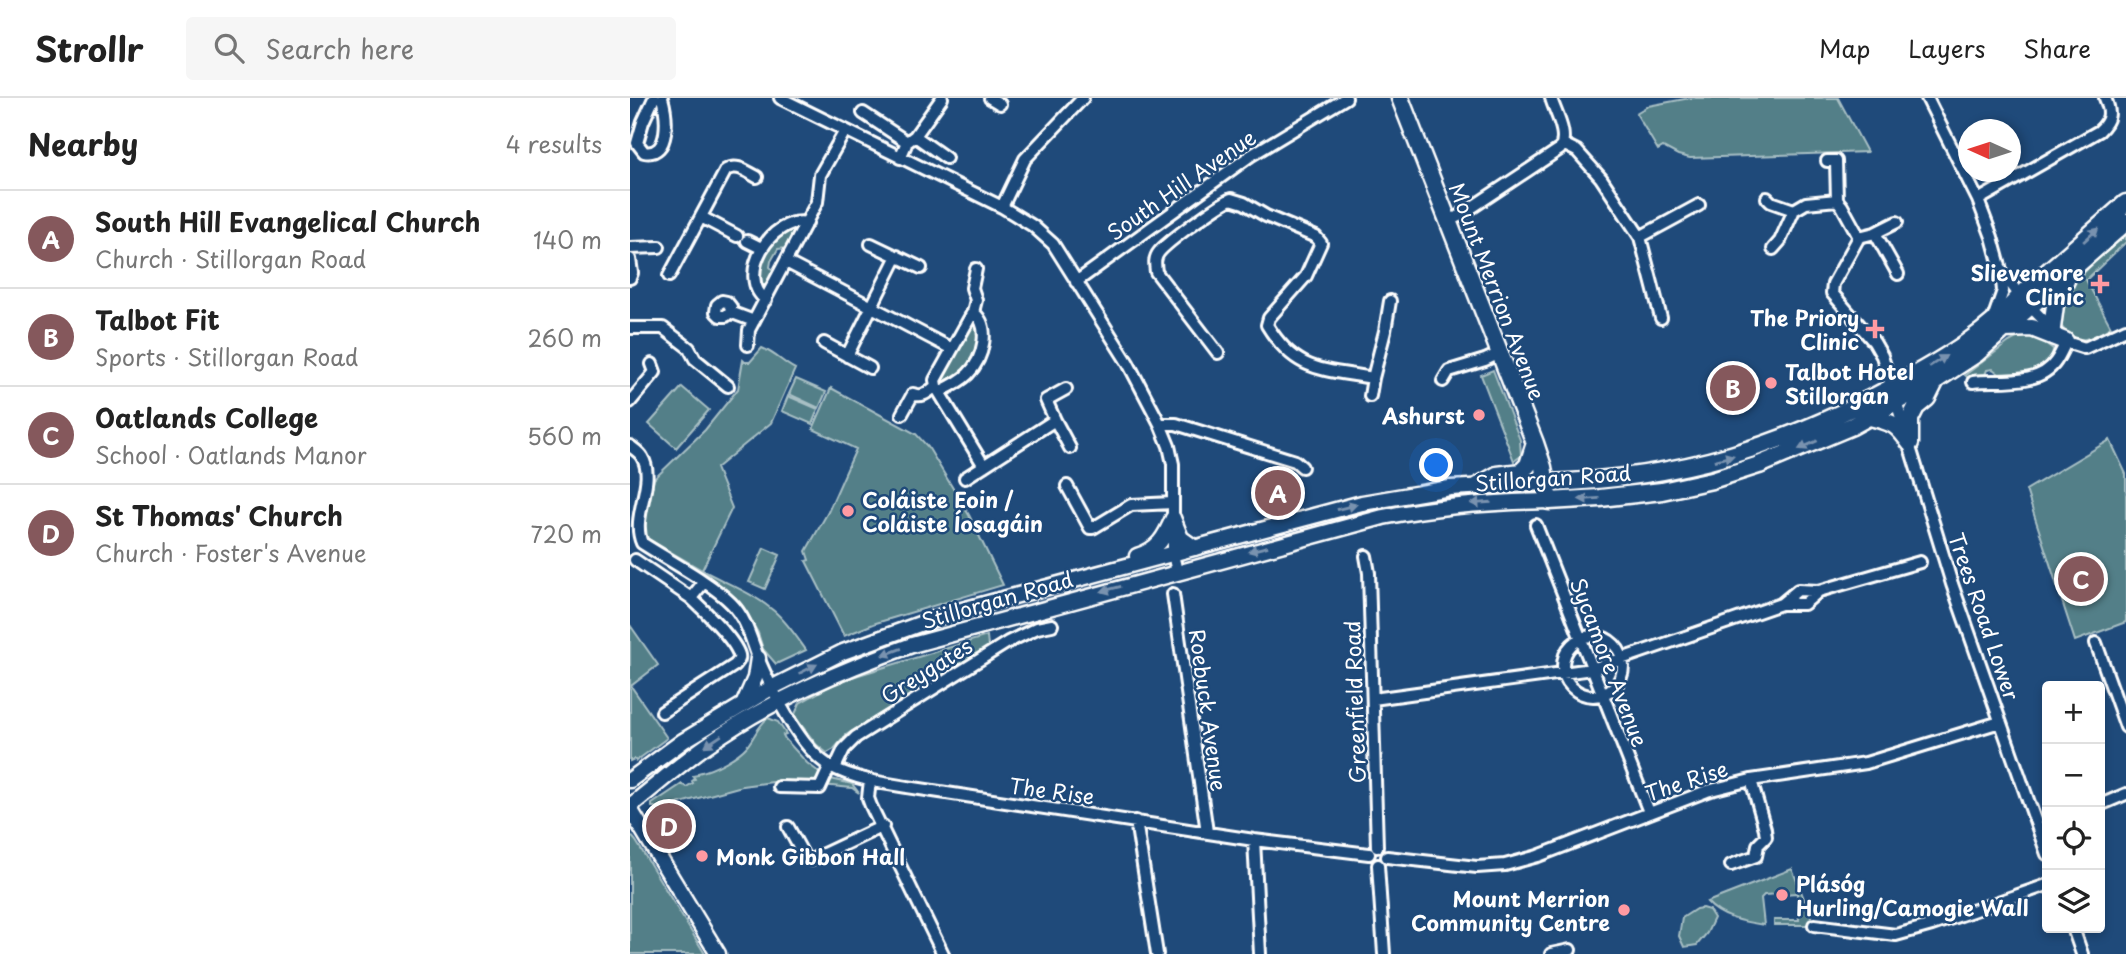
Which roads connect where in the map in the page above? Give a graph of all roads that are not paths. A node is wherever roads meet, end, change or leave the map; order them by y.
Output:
1 (654, 98) edge
2 (662, 98) edge
3 (780, 98) edge
4 (942, 98) edge
5 (1083, 98) edge
6 (1346, 98) edge
7 (1400, 98) edge
8 (1551, 98) edge
9 (1927, 98) edge
10 (2105, 98) edge
11 (794, 101) edge
12 (863, 113) dead end
13 (845, 131) junction
14 (911, 139) junction
15 (1563, 144) junction
16 (900, 158) junction
17 (946, 158) dead end
18 (1828, 161) dead end
19 (758, 177) dead end
20 (1767, 198) dead end
21 (1189, 200) junction
22 (1837, 200) junction
23 (1978, 200) junction
24 (2126, 203) edge
25 (1699, 205) dead end
26 (1002, 207) junction
27 (1794, 210) junction
28 (701, 217) junction
29 (1203, 217) junction
30 (1448, 221) junction
31 (1898, 222) dead end
32 (2126, 222) edge
33 (807, 223) junction
34 (1875, 233) junction
35 (1640, 237) junction
36 (1859, 237) junction
37 (871, 244) dead end
38 (659, 247) dead end
39 (630, 248) edge
40 (761, 248) junction
41 (1773, 249) dead end
42 (897, 256) junction
43 (630, 259) edge
44 (786, 262) junction
45 (921, 268) dead end
46 (976, 269) dead end
47 (2001, 270) junction
48 (2069, 273) junction
49 (1898, 274) dead end
50 (669, 276) dead end
51 (630, 278) edge
52 (1076, 282) junction
53 (766, 300) junction
54 (2026, 301) junction
55 (872, 306) junction
56 (1393, 309) dead end
57 (730, 312) dead end
58 (973, 312) junction
59 (1661, 318) dead end
60 (754, 321) junction
61 (1999, 326) junction
62 (630, 328) edge
63 (2052, 328) junction
64 (2126, 329) edge
65 (2065, 341) junction
66 (824, 343) dead end
67 (748, 345) dead end
68 (952, 349) junction
69 (1218, 353) dead end
70 (1500, 353) junction
71 (847, 356) junction
72 (652, 364) dead end
73 (870, 368) dead end
74 (1373, 378) junction
75 (1936, 380) junction
76 (1443, 381) dead end
77 (1973, 382) dead end
78 (728, 386) dead end
79 (1066, 388) dead end
80 (937, 389) junction
81 (1894, 395) junction
82 (1370, 397) dead end
83 (630, 402) edge
84 (902, 414) dead end
85 (1870, 417) junction
86 (1055, 420) junction
87 (1160, 424) junction
88 (1535, 443) junction
89 (1910, 443) junction
90 (630, 446) edge
91 (1070, 448) dead end
92 (984, 466) junction
93 (1302, 467) dead end
94 (965, 478) dead end
95 (1546, 483) junction
96 (1068, 486) dead end
97 (1478, 486) junction
98 (1514, 501) junction
99 (1549, 501) junction
100 (1172, 503) junction
101 (1173, 518) junction
102 (1536, 525) dead end
103 (633, 537) edge
104 (1195, 548) junction
105 (1173, 554) junction
106 (1366, 556) dead end
107 (635, 560) dead end
108 (1920, 562) dead end
109 (1133, 565) junction
110 (1177, 572) junction
111 (1103, 573) junction
112 (704, 582) junction
113 (1137, 582) junction
114 (1173, 594) dead end
115 (691, 598) junction
116 (1052, 625) dead end
117 (1580, 638) junction
118 (2112, 648) dead end
119 (758, 658) junction
120 (1623, 658) junction
121 (1592, 669) junction
122 (1563, 674) junction
123 (773, 687) junction
124 (1602, 694) junction
125 (1373, 699) junction
126 (780, 701) junction
127 (2122, 702) edge
128 (743, 705) junction
129 (662, 712) dead end
130 (2000, 722) junction
131 (2126, 727) edge
132 (832, 767) junction
133 (630, 780) edge
134 (870, 780) junction
135 (1751, 780) junction
136 (779, 787) dead end
137 (2126, 794) edge
138 (2105, 803) edge
139 (630, 808) edge
140 (1648, 813) junction
141 (2042, 818) edge
142 (2035, 820) junction
143 (1136, 821) junction
144 (883, 826) junction
145 (788, 827) dead end
146 (1207, 832) junction
147 (1254, 840) junction
148 (2042, 840) edge
149 (1373, 850) junction
150 (1387, 857) junction
151 (1378, 865) junction
152 (1731, 865) dead end
153 (2042, 888) edge
154 (1814, 925) dead end
155 (2075, 933) edge
156 (1570, 950) dead end
157 (718, 954) edge
158 (943, 954) edge
159 (1157, 954) edge
160 (1260, 954) edge
161 (1384, 954) edge
162 (1551, 954) edge
163 (2082, 954) edge

1 - 2 street
3 - 11 street
4 - 14 street
5 - 26 street
6 - 21 street, South Hill Avenue
7 - 30 highway, Mount Merrion Avenue
8 - 15 street
9 - 23 street
10 - 23 street
11 - 13 street
12 - 14 street
13 - 16 street
13 - 33 street
14 - 16 street
14 - 17 street
15 - 30 street
15 - 35 street
16 - 26 street
18 - 22 street
19 - 28 street
20 - 27 street
21 - 29 street
21 - 52 street, South Hill Avenue
22 - 27 street
22 - 36 street
23 - 47 street
54 -> 24 highway, Stillorgan Road
25 - 35 street
26 - 52 street
27 - 41 street
28 - 40 street
28 - 50 street
29 - 69 street
29 - 74 street
30 - 70 highway, Mount Merrion Avenue
31 - 34 street
32 - 48 highway, Stillorgan Road
33 - 40 street
33 - 44 street
34 - 36 street
34 - 49 street
35 - 59 street
36 - 81 street, Trees Road Lower
37 - 42 street
38 - 39 street
40 - 53 street
42 - 45 street
42 - 55 street
43 - 51 street
44 - 53 street
44 - 55 street
46 - 58 street
47 - 54 street
47 - 61 street
48 - 54 highway, Stillorgan Road
48 - 63 highway
52 - 87 street
53 - 60 street
54 - 61 highway, Stillorgan Road
54 - 63 street
55 - 68 street
55 - 71 street
56 - 74 street
57 - 60 street
58 - 68 street
58 - 80 street
60 - 67 street
61 - 65 highway
61 - 75 highway, Stillorgan Road
81 -> 61 highway, Stillorgan Road
62 - 78 street
63 - 65 street
64 - 65 street
65 - 77 street
66 - 71 street
68 - 80 street
70 - 76 street
70 - 88 highway, Mount Merrion Avenue
71 - 73 street
72 - 83 street
74 - 82 street
75 - 81 highway, Stillorgan Road
75 - 89 highway
79 - 86 street
80 - 84 street
80 - 92 street
81 - 85 highway, Stillorgan Road
81 - 89 street, Trees Road Lower
95 -> 81 highway, Stillorgan Road
85 - 89 highway
85 -> 99 highway, Stillorgan Road
86 - 91 street
86 - 92 street
87 - 93 street
87 - 100 street
88 - 95 highway, Mount Merrion Avenue
88 - 97 highway
89 - 130 street, Trees Road Lower
90 - 103 street
92 - 94 street
95 - 97 main road, Stillorgan Road
95 - 99 highway, Mount Merrion Avenue
96 - 100 street
97 - 98 main road
104 -> 97 main road, Stillorgan Road
98 - 99 main road, Stillorgan Road
98 -> 110 main road, Stillorgan Road
100 - 101 street
101 - 104 main road
101 - 105 street
101 - 111 main road
102 - 117 street, Sycamore Avenue
103 - 112 street, The Rise
104 - 105 main road, Stillorgan Road
105 - 109 main road, Stillorgan Road
105 - 110 street
106 - 125 street, Greenfield Road
107 - 115 street
108 - 120 street
109 - 111 main road, Stillorgan Road
109 - 113 main road
110 - 113 main road, Stillorgan Road
123 -> 111 main road, Stillorgan Road
112 - 115 street
112 - 119 street, The Rise
113 -> 126 main road, Stillorgan Road
114 - 146 street, Roebuck Avenue
115 - 129 street
116 - 132 street, Greygates
117 - 120 street
117 - 121 street, Sycamore Avenue
117 - 122 street
118 - 127 street
119 - 123 street, The Rise
119 - 128 main road
120 - 121 street
120 - 124 street
121 - 122 street
121 - 124 street, Sycamore Avenue
122 - 124 street
122 - 125 street
123 - 126 street, The Rise
123 - 128 main road, Stillorgan Road
124 - 140 street, Sycamore Avenue
125 - 149 street, Greenfield Road
126 - 132 street, The Rise
126 -> 139 main road, Stillorgan Road
127 - 131 street
128 - 133 main road, Stillorgan Road
130 - 135 street, The Rise
130 - 142 street, Trees Road Lower
132 - 134 street, The Rise
132 - 136 street, Greygates
134 - 143 street, The Rise
134 - 144 street
135 - 140 street, The Rise
135 - 152 street
137 - 138 street
139 - 157 main road
140 - 150 street, The Rise
141 - 142 street
142 - 148 street, Trees Road Lower
143 - 146 street, The Rise
143 - 159 street
144 - 145 street
144 - 158 street
146 - 147 street, The Rise
147 - 149 street, The Rise
147 - 160 street
149 - 150 street
149 - 151 street
150 - 151 street
151 - 161 street
153 - 154 street
155 - 163 street
156 - 162 street

